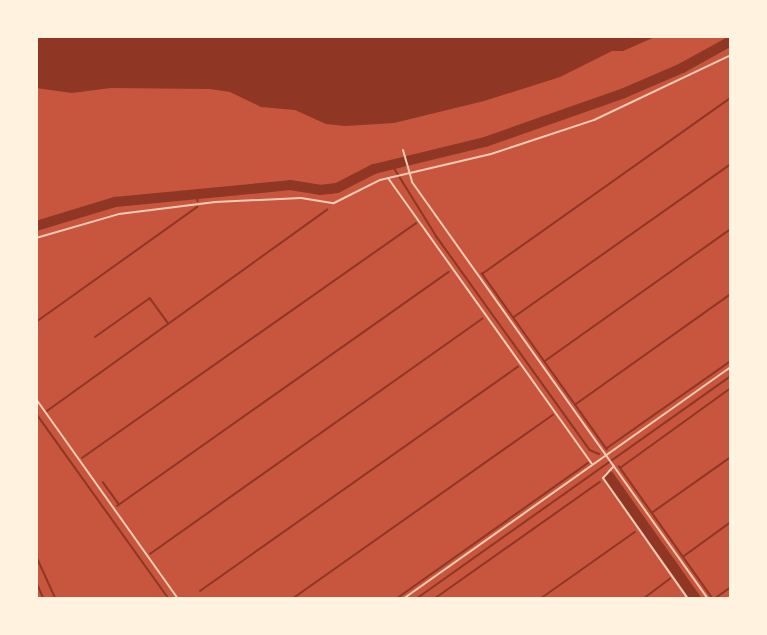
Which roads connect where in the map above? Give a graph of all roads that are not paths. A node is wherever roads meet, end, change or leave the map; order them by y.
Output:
1 (731, 55) edge
2 (403, 150) dead end
3 (409, 172) junction
4 (388, 178) junction
5 (36, 238) edge
6 (731, 367) edge
7 (36, 399) edge
8 (606, 455) junction
9 (611, 463) junction
10 (593, 465) junction
11 (178, 599) edge
12 (403, 599) edge
13 (688, 599) edge
14 (708, 599) edge

1 - 3 street
2 - 3 street
3 - 4 street
3 - 8 street
4 - 5 street
4 - 10 street
6 - 8 street
7 - 11 street
8 - 9 street
8 - 10 street
9 - 13 street
9 - 14 street
10 - 12 street

